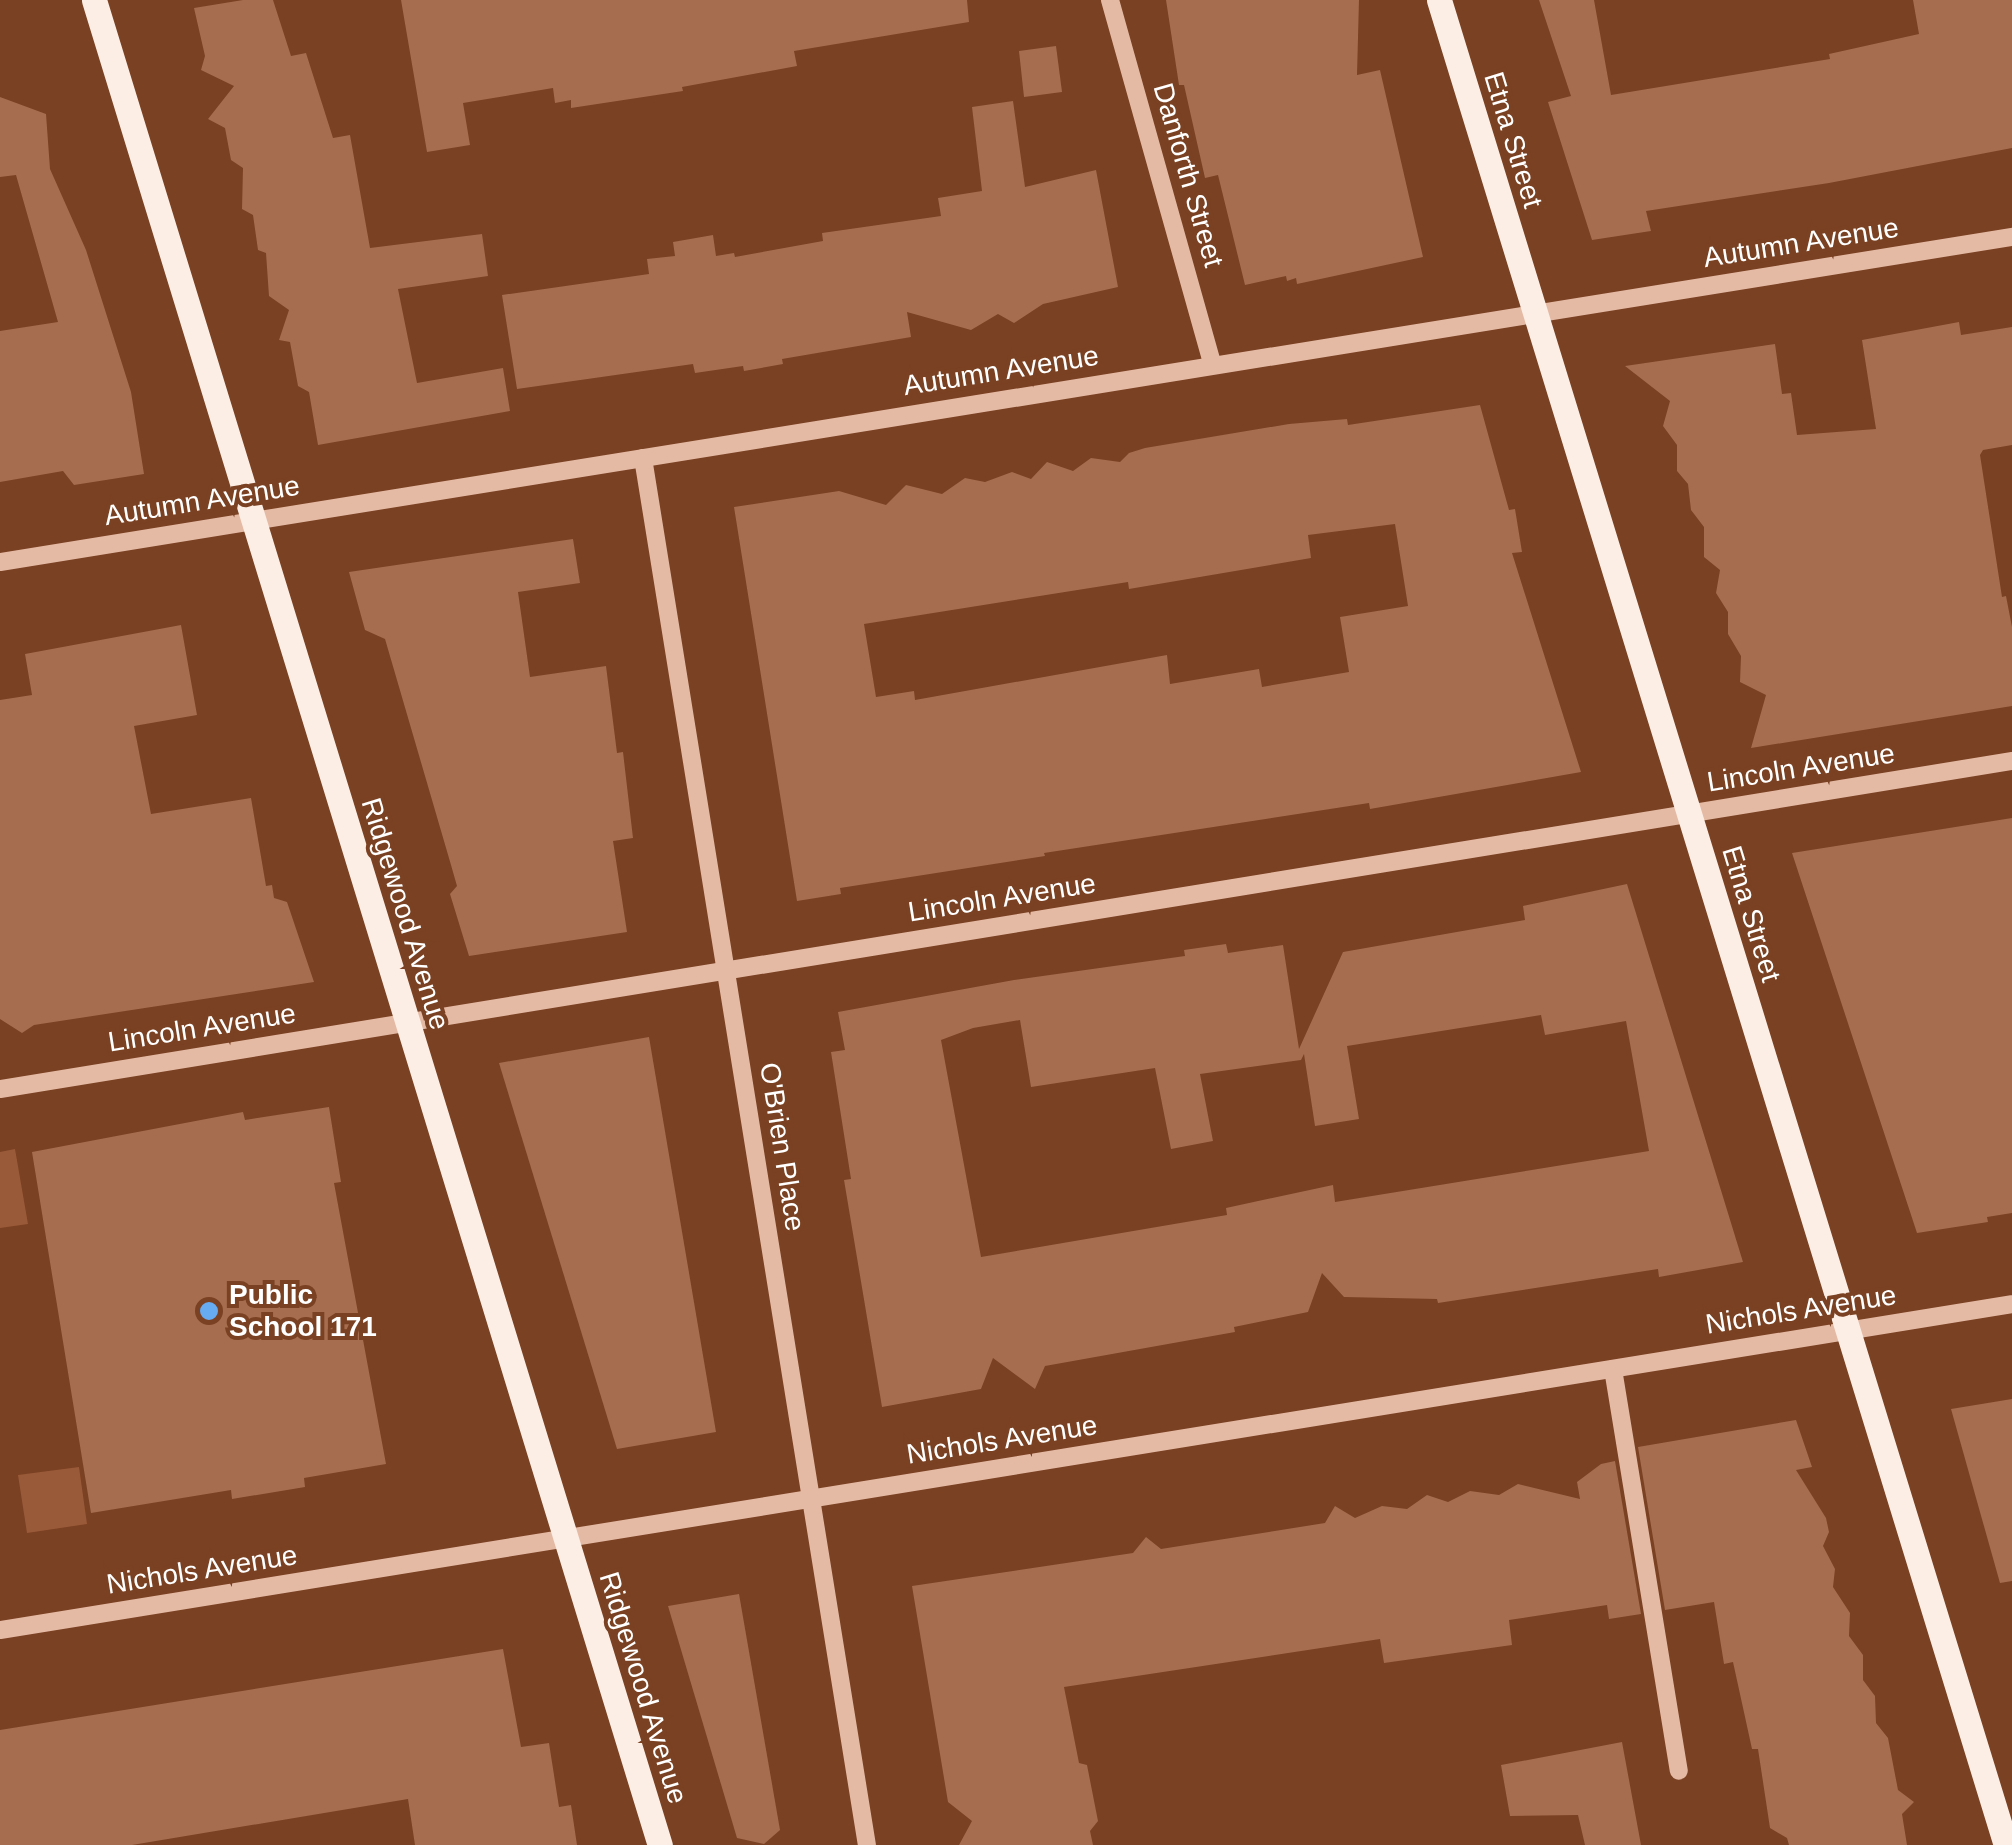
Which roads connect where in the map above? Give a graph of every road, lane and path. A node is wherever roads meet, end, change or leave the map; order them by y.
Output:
1 (94, 0) edge
2 (1110, 0) edge
3 (1439, 0) edge
4 (2012, 237) edge
5 (1535, 314) junction
6 (1212, 364) junction
7 (644, 458) junction
8 (253, 520) junction
9 (0, 562) edge
10 (2012, 761) edge
11 (1690, 814) junction
12 (726, 971) junction
13 (408, 1022) junction
14 (0, 1089) edge
15 (2012, 1304) edge
16 (1849, 1330) junction
17 (1614, 1369) junction
18 (812, 1499) junction
19 (567, 1539) junction
20 (0, 1630) edge
21 (1679, 1771) dead end
22 (660, 1845) edge
23 (866, 1845) edge
24 (2006, 1845) edge

1 - 8 main road, Ridgewood Avenue
2 - 6 street, Danforth Street
3 - 5 main road, Etna Street
4 - 5 street, Autumn Avenue
5 - 6 street, Autumn Avenue
5 - 11 main road, Etna Street
6 - 7 street, Autumn Avenue
7 - 8 street, Autumn Avenue
7 - 12 street, O'Brien Place
8 - 9 street, Autumn Avenue
8 - 13 main road, Ridgewood Avenue
10 - 11 street, Lincoln Avenue
11 - 12 street, Lincoln Avenue
11 - 16 main road, Etna Street
12 - 13 street, Lincoln Avenue
12 - 18 street, O'Brien Place
13 - 14 street, Lincoln Avenue
13 - 19 main road, Ridgewood Avenue
15 - 16 street, Nichols Avenue
16 - 17 street, Nichols Avenue
16 - 24 main road, Etna Street
17 - 18 street, Nichols Avenue
17 - 21 street
18 - 19 street, Nichols Avenue
18 - 23 street, O'Brien Place
19 - 20 street, Nichols Avenue
19 - 22 main road, Ridgewood Avenue

